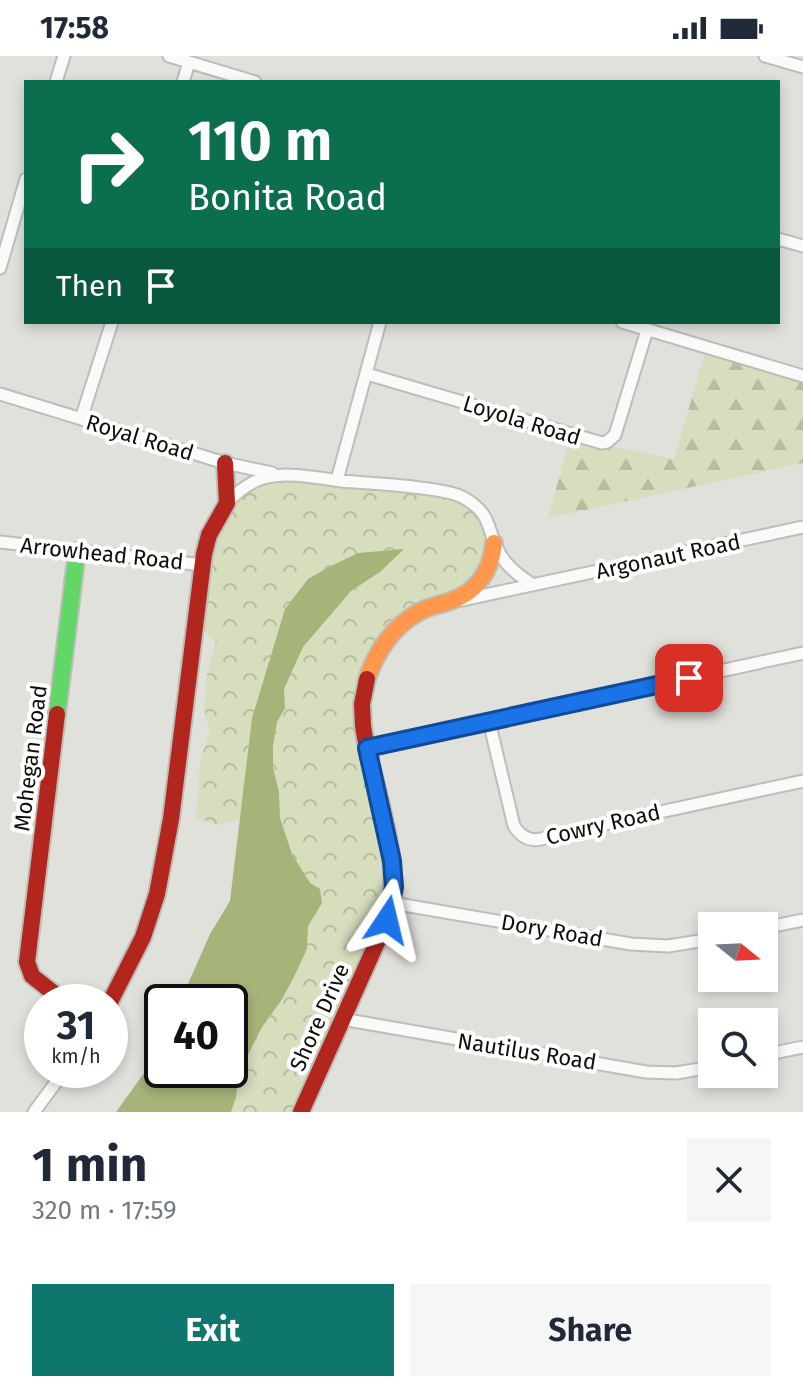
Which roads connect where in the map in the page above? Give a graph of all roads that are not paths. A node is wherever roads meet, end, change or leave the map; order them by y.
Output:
1 (64, 56) edge
2 (169, 56) edge
3 (765, 56) edge
4 (189, 62) junction
5 (803, 67) edge
6 (57, 80) edge
7 (184, 80) edge
8 (248, 80) edge
9 (24, 186) edge
10 (780, 240) edge
11 (803, 246) edge
12 (0, 268) edge
13 (111, 324) edge
14 (380, 324) edge
15 (628, 324) edge
16 (647, 330) junction
17 (367, 374) junction
18 (803, 376) edge
19 (0, 394) edge
20 (81, 419) junction
21 (225, 463) junction
22 (282, 475) junction
23 (337, 480) junction
24 (227, 503) junction
25 (803, 527) edge
26 (0, 542) edge
27 (494, 543) junction
28 (77, 551) junction
29 (203, 565) junction
30 (533, 585) junction
31 (446, 603) junction
32 (803, 653) edge
33 (489, 721) junction
34 (367, 748) junction
35 (803, 781) edge
36 (392, 903) junction
37 (803, 920) edge
38 (778, 925) edge
39 (698, 941) edge
40 (42, 984) edge
41 (119, 984) edge
42 (342, 1019) junction
43 (803, 1047) edge
44 (778, 1052) edge
45 (698, 1069) edge
46 (52, 1088) edge
47 (34, 1112) edge
48 (301, 1112) edge

1 - 6 street
2 - 4 street
3 - 5 street
4 - 7 street
4 - 8 street
9 - 12 street
10 - 11 street
13 - 20 street
14 - 17 street
15 - 16 street
16 - 17 street, Loyola Road
16 - 18 street
17 - 23 street
19 - 20 street, Royal Road
20 - 21 street, Royal Road
21 - 22 street, Royal Road
21 - 24 street
22 - 23 street
22 - 24 street
23 - 27 street
24 - 29 street
25 - 30 street, Argonaut Road
26 - 28 street, Arrowhead Road
27 - 30 street
27 - 31 street, Shore Drive
28 - 29 street, Arrowhead Road
28 - 40 street, Mohegan Road
29 - 41 street
30 - 31 street, Shore Drive
31 - 34 street, Shore Drive
32 - 33 street
33 - 34 street
33 - 35 street, Cowry Road
34 - 36 street, Shore Drive
36 - 39 street, Dory Road
36 - 42 street, Shore Drive
37 - 38 street
42 - 45 street, Nautilus Road
42 - 48 street, Shore Drive
43 - 44 street
46 - 47 street

